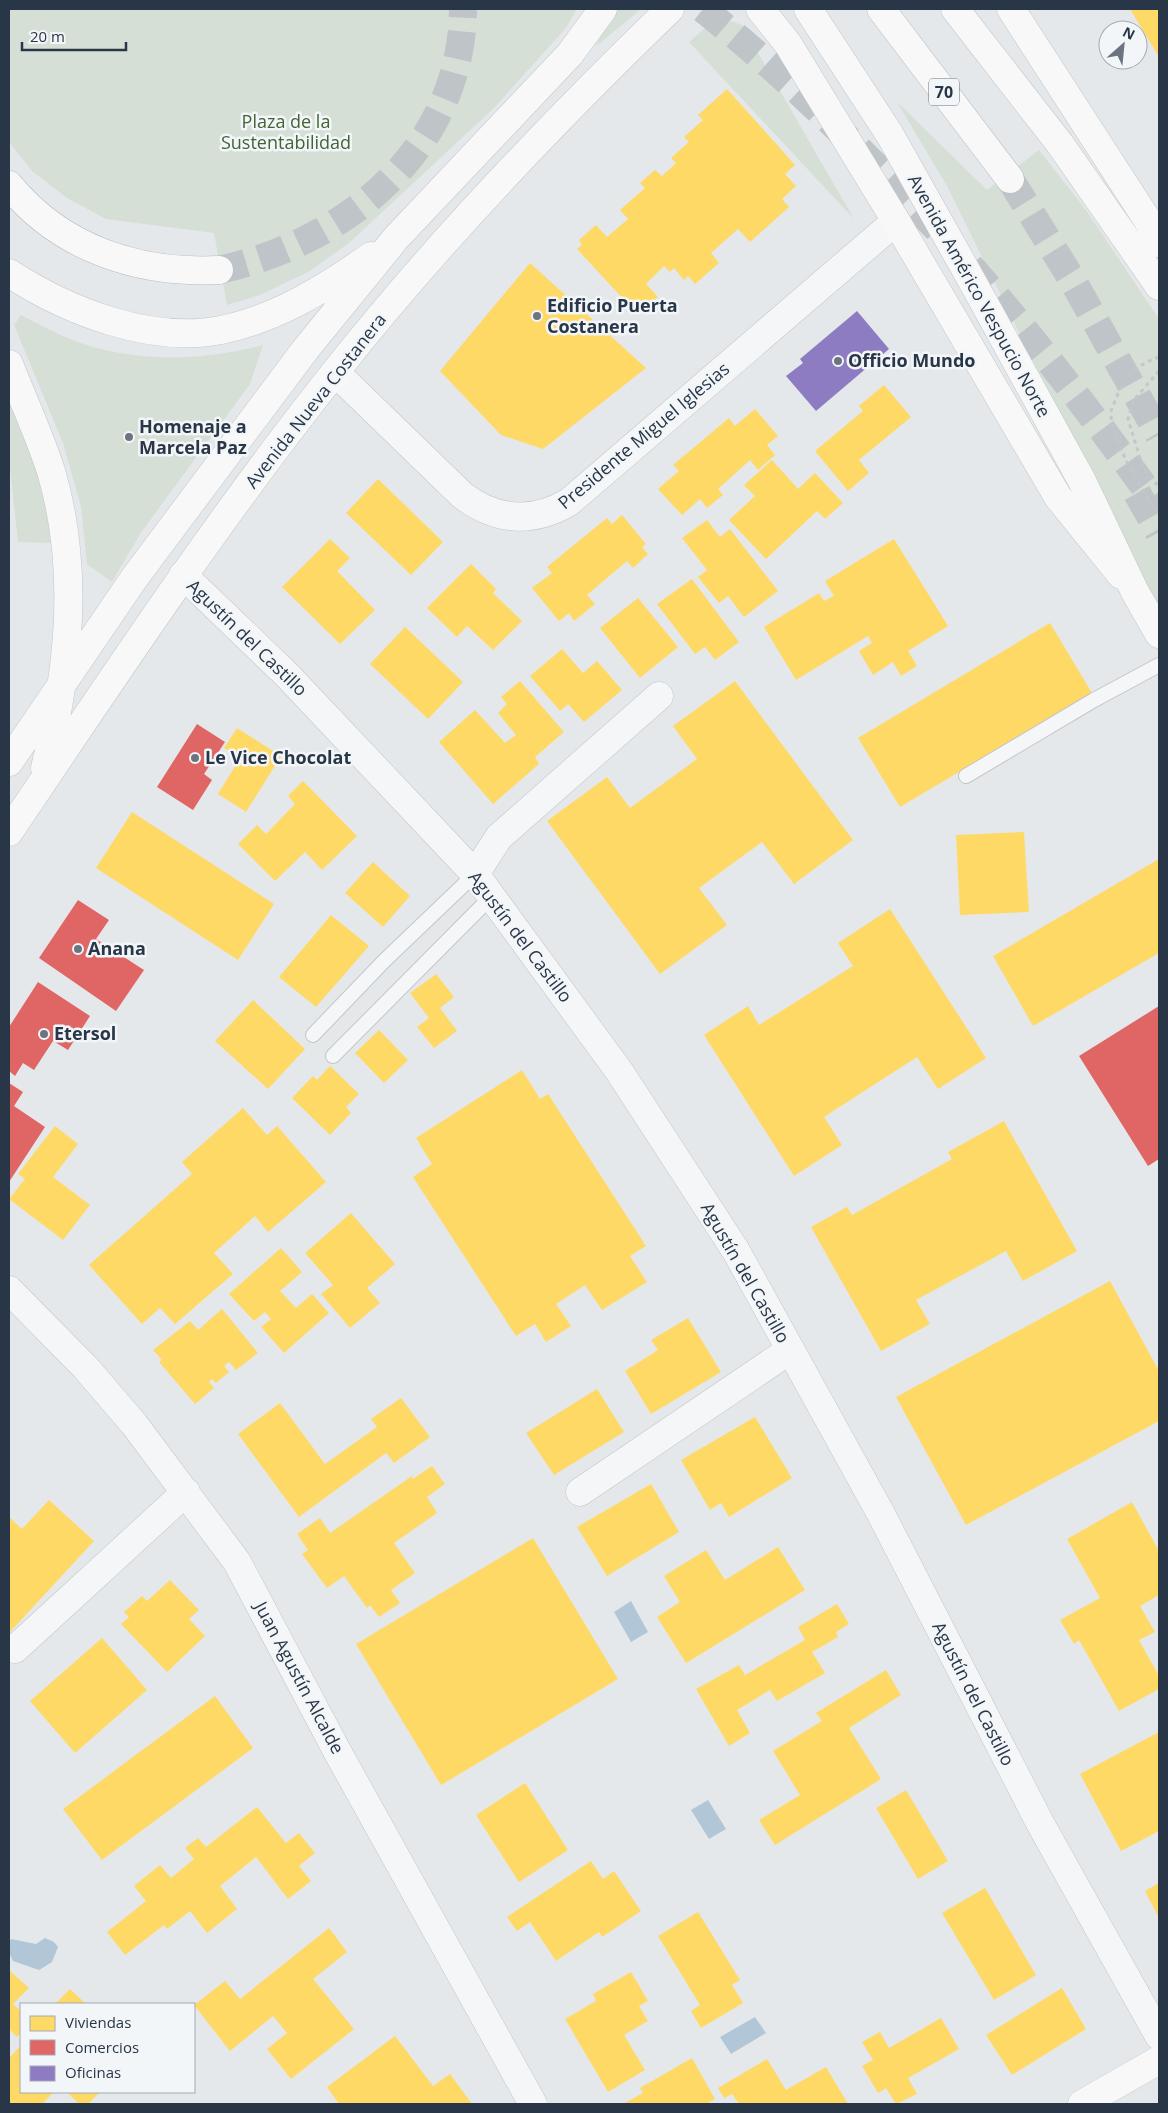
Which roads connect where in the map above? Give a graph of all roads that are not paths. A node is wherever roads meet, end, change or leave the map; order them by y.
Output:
1 (603, 9) edge
2 (670, 9) edge
3 (760, 9) edge
4 (808, 9) edge
5 (881, 9) edge
6 (955, 9) edge
7 (1011, 9) edge
8 (1010, 180) tunnel mouth
9 (9, 185) edge
10 (896, 221) junction
11 (396, 238) junction
12 (1159, 243) edge
13 (219, 270) tunnel mouth
14 (9, 274) edge
15 (1159, 286) edge
16 (9, 364) edge
17 (335, 372) junction
18 (183, 576) junction
19 (1135, 592) junction
20 (1159, 634) edge
21 (1159, 665) edge
22 (62, 682) junction
23 (659, 696) dead end
24 (9, 762) edge
25 (966, 776) dead end
26 (41, 784) junction
27 (9, 832) edge
28 (475, 874) junction
29 (492, 897) junction
30 (313, 1035) dead end
31 (333, 1056) dead end
32 (9, 1290) edge
33 (790, 1350) junction
34 (186, 1492) junction
35 (580, 1492) dead end
36 (16, 1648) dead end
37 (1159, 2036) edge
38 (1159, 2060) edge
39 (533, 2104) edge
40 (1082, 2104) edge

1 - 11 main road
2 - 17 main road, Avenida Nueva Costanera
3 - 10 main road, Avenida Américo Vespucio Norte
4 - 19 main road, Avenida Américo Vespucio Norte
5 - 8 main road, 70
6 - 15 main road
7 - 12 main road
9 - 13 main road
10 - 17 street, Presidente Miguel Iglesias
10 - 19 main road, Avenida Américo Vespucio Norte
11 - 14 main road
11 - 22 main road
16 - 22 main road
17 - 18 main road, Avenida Nueva Costanera
18 - 26 main road, Avenida Nueva Costanera
18 - 28 street, Agustín del Castillo
19 - 20 main road, Avenida Américo Vespucio Norte
21 - 25 lane
22 - 24 main road
22 - 26 main road
23 - 28 street
26 - 27 main road, Avenida Nueva Costanera
28 - 29 street, Agustín del Castillo
28 - 30 lane
29 - 31 lane
29 - 33 street, Agustín del Castillo
32 - 34 street, Juan Agustín Alcalde
33 - 35 street, Agustín del Castillo
33 - 37 street, Agustín del Castillo
34 - 36 street
34 - 39 street, Juan Agustín Alcalde
38 - 40 main road

